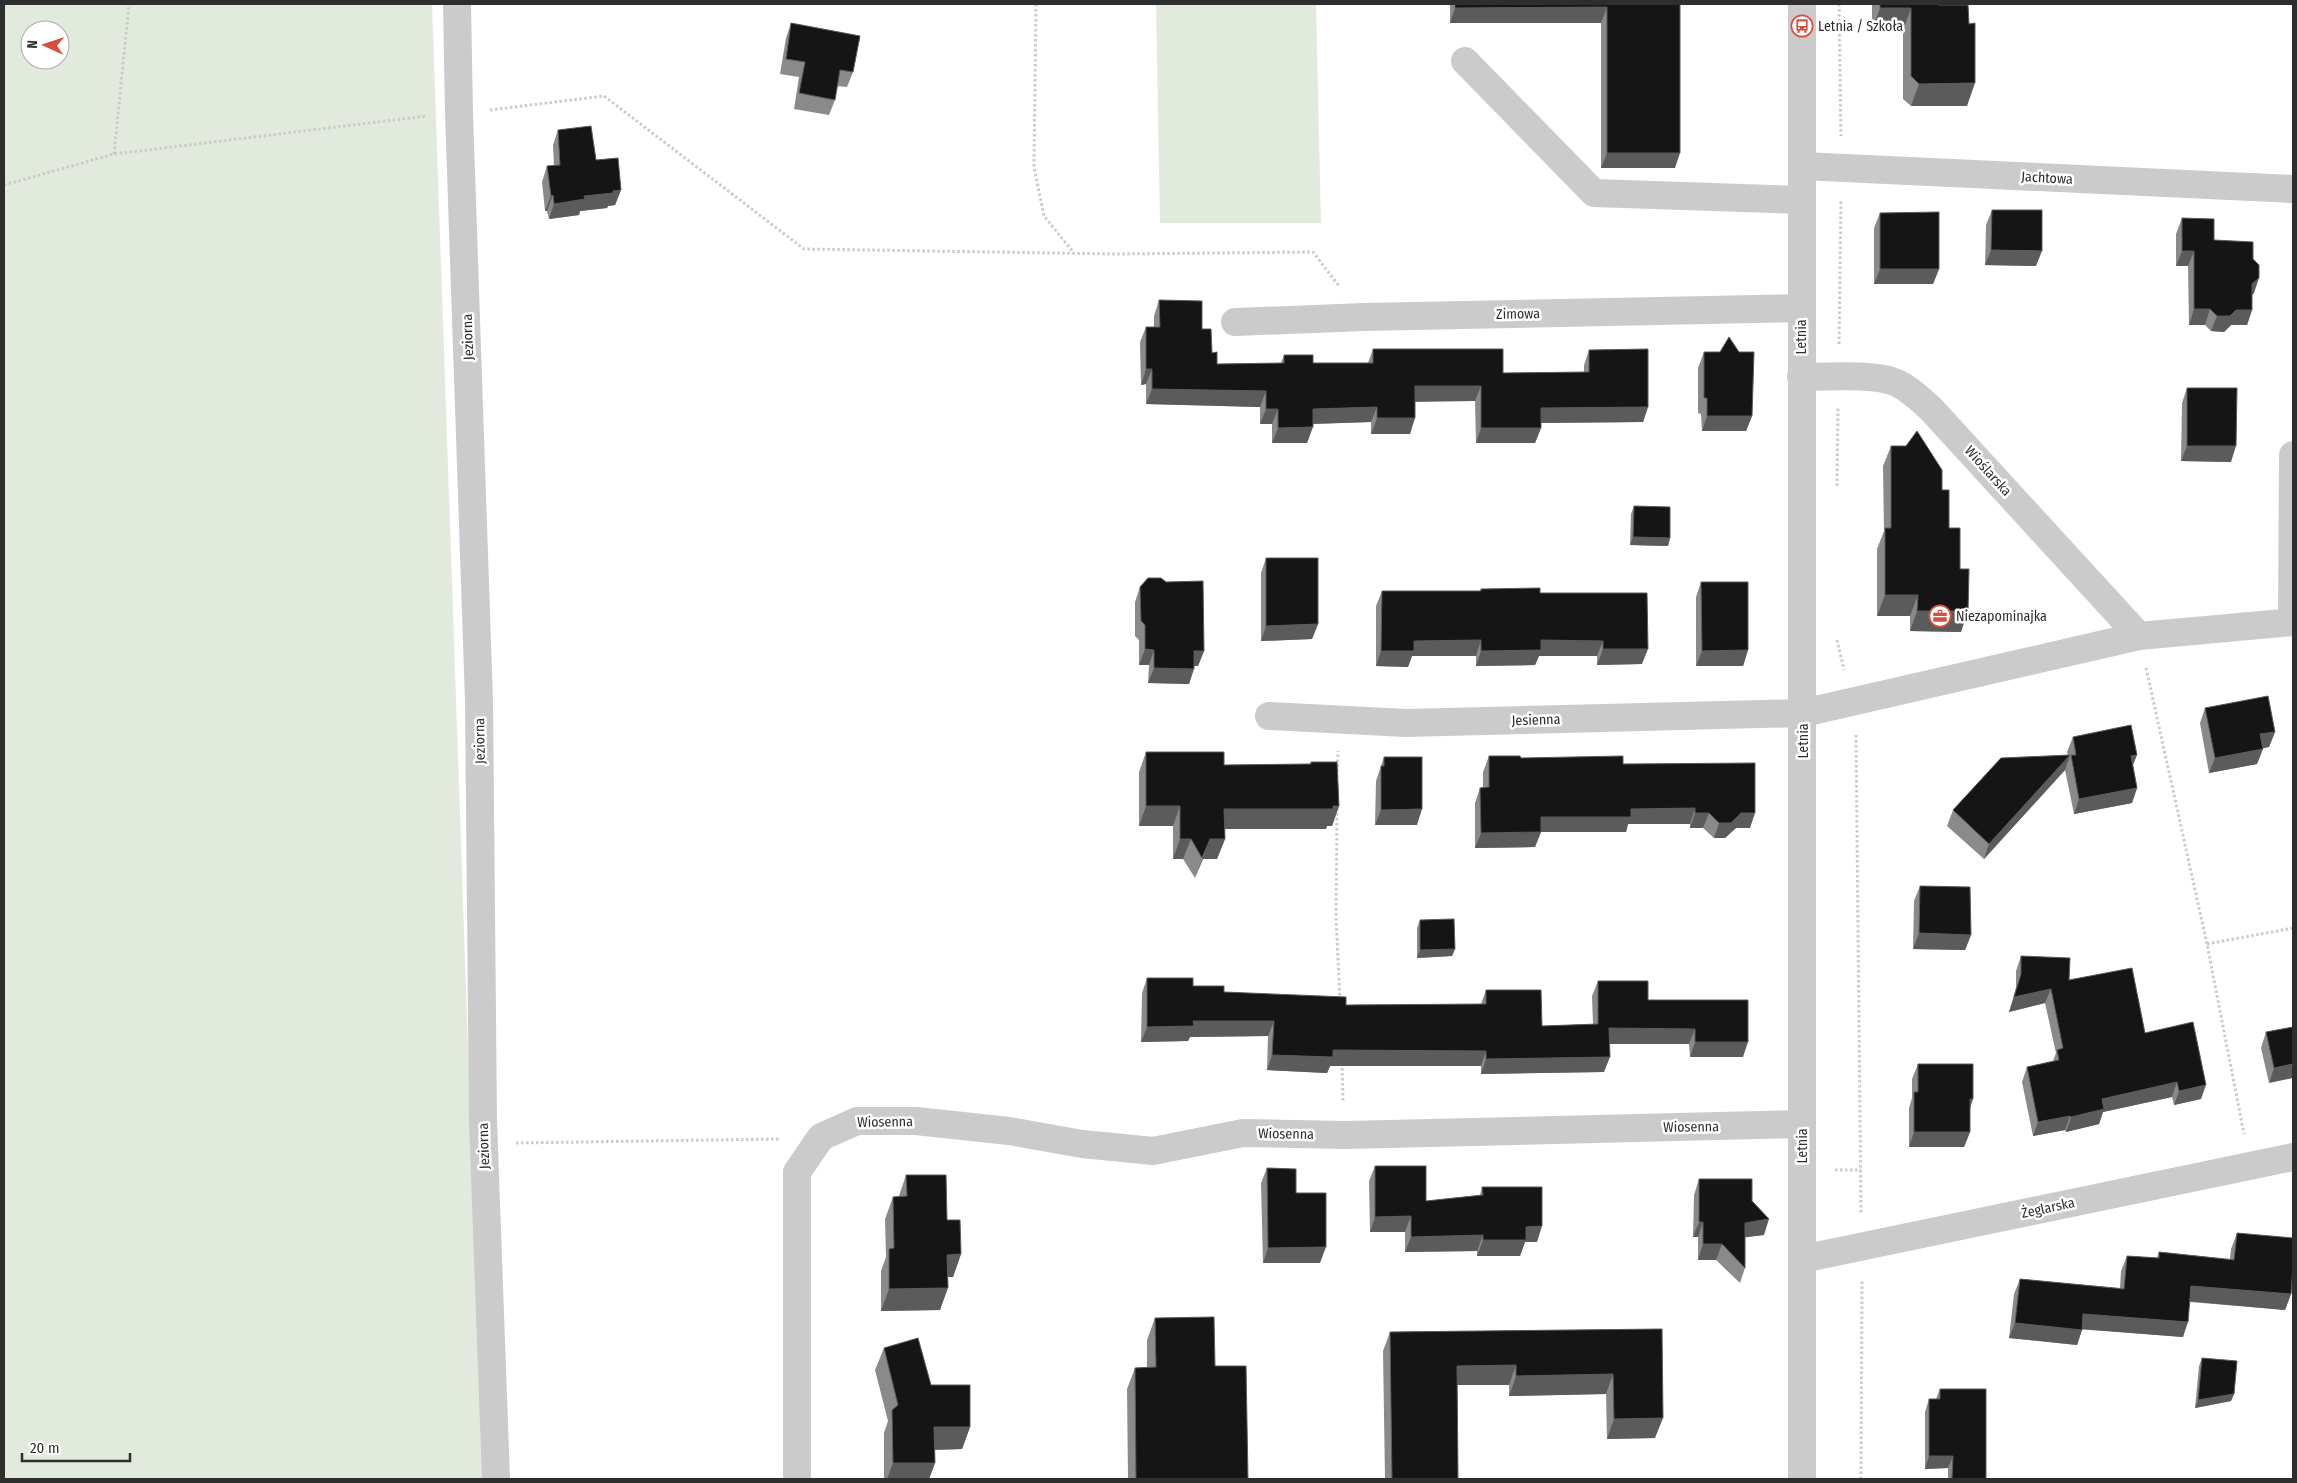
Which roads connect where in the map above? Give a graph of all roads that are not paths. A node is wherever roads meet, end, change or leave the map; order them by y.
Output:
1 (458, 4) edge
2 (1802, 4) edge
3 (1465, 60) dead end
4 (1802, 166) junction
5 (2293, 190) edge
6 (1802, 200) junction
7 (1801, 308) junction
8 (1235, 322) dead end
9 (1801, 377) junction
10 (2293, 455) edge
11 (2293, 622) edge
12 (2139, 636) junction
13 (1803, 713) junction
14 (1269, 716) dead end
15 (1802, 1124) junction
16 (2293, 1158) edge
17 (1802, 1259) junction
18 (496, 1479) edge
19 (797, 1479) edge
20 (1802, 1479) edge

1 - 18 street, Jeziorna
2 - 4 street, Letnia
3 - 6 street
4 - 5 street, Jachtowa
4 - 6 street, Letnia
6 - 7 street, Letnia
7 - 8 street, Zimowa
7 - 9 street, Letnia
9 - 12 street, Wioślarska
9 - 13 street, Letnia
10 - 11 street
11 - 12 street
12 - 13 street
13 - 14 street, Jesienna
13 - 15 street, Letnia
15 - 17 street, Letnia
15 - 19 street, Wiosenna
16 - 17 street, Żeglarska
17 - 20 street, Letnia

